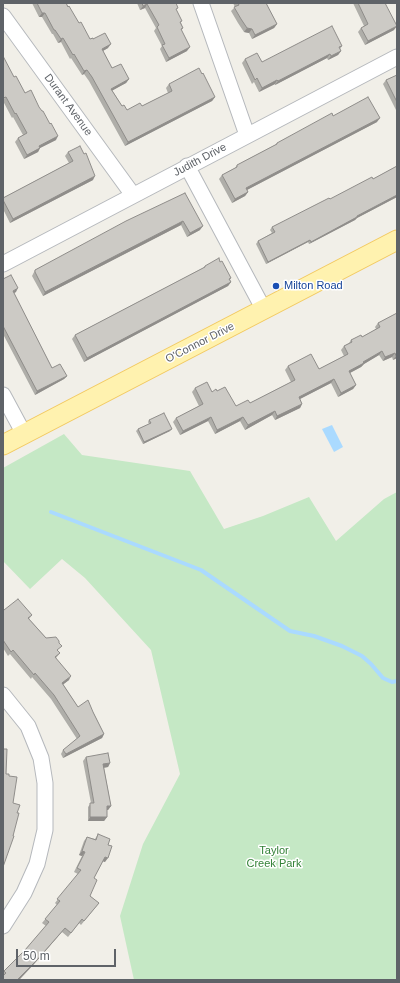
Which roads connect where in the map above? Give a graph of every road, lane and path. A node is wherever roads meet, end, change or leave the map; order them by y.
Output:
1 (202, 3) edge
2 (3, 16) edge
3 (397, 57) edge
4 (246, 135) junction
5 (187, 166) junction
6 (133, 195) junction
7 (397, 240) edge
8 (3, 264) edge
9 (264, 310) junction
10 (3, 395) edge
11 (24, 434) junction
12 (3, 445) edge
13 (3, 695) edge
14 (3, 926) edge

1 - 4 street
2 - 6 street, Durant Avenue
3 - 4 street, Judith Drive
4 - 5 street, Judith Drive
5 - 6 street, Judith Drive
5 - 9 street
6 - 8 street, Judith Drive
7 - 9 main road, O'Connor Drive
9 - 11 main road, O'Connor Drive
10 - 11 street
11 - 12 main road, O'Connor Drive
13 - 14 street

